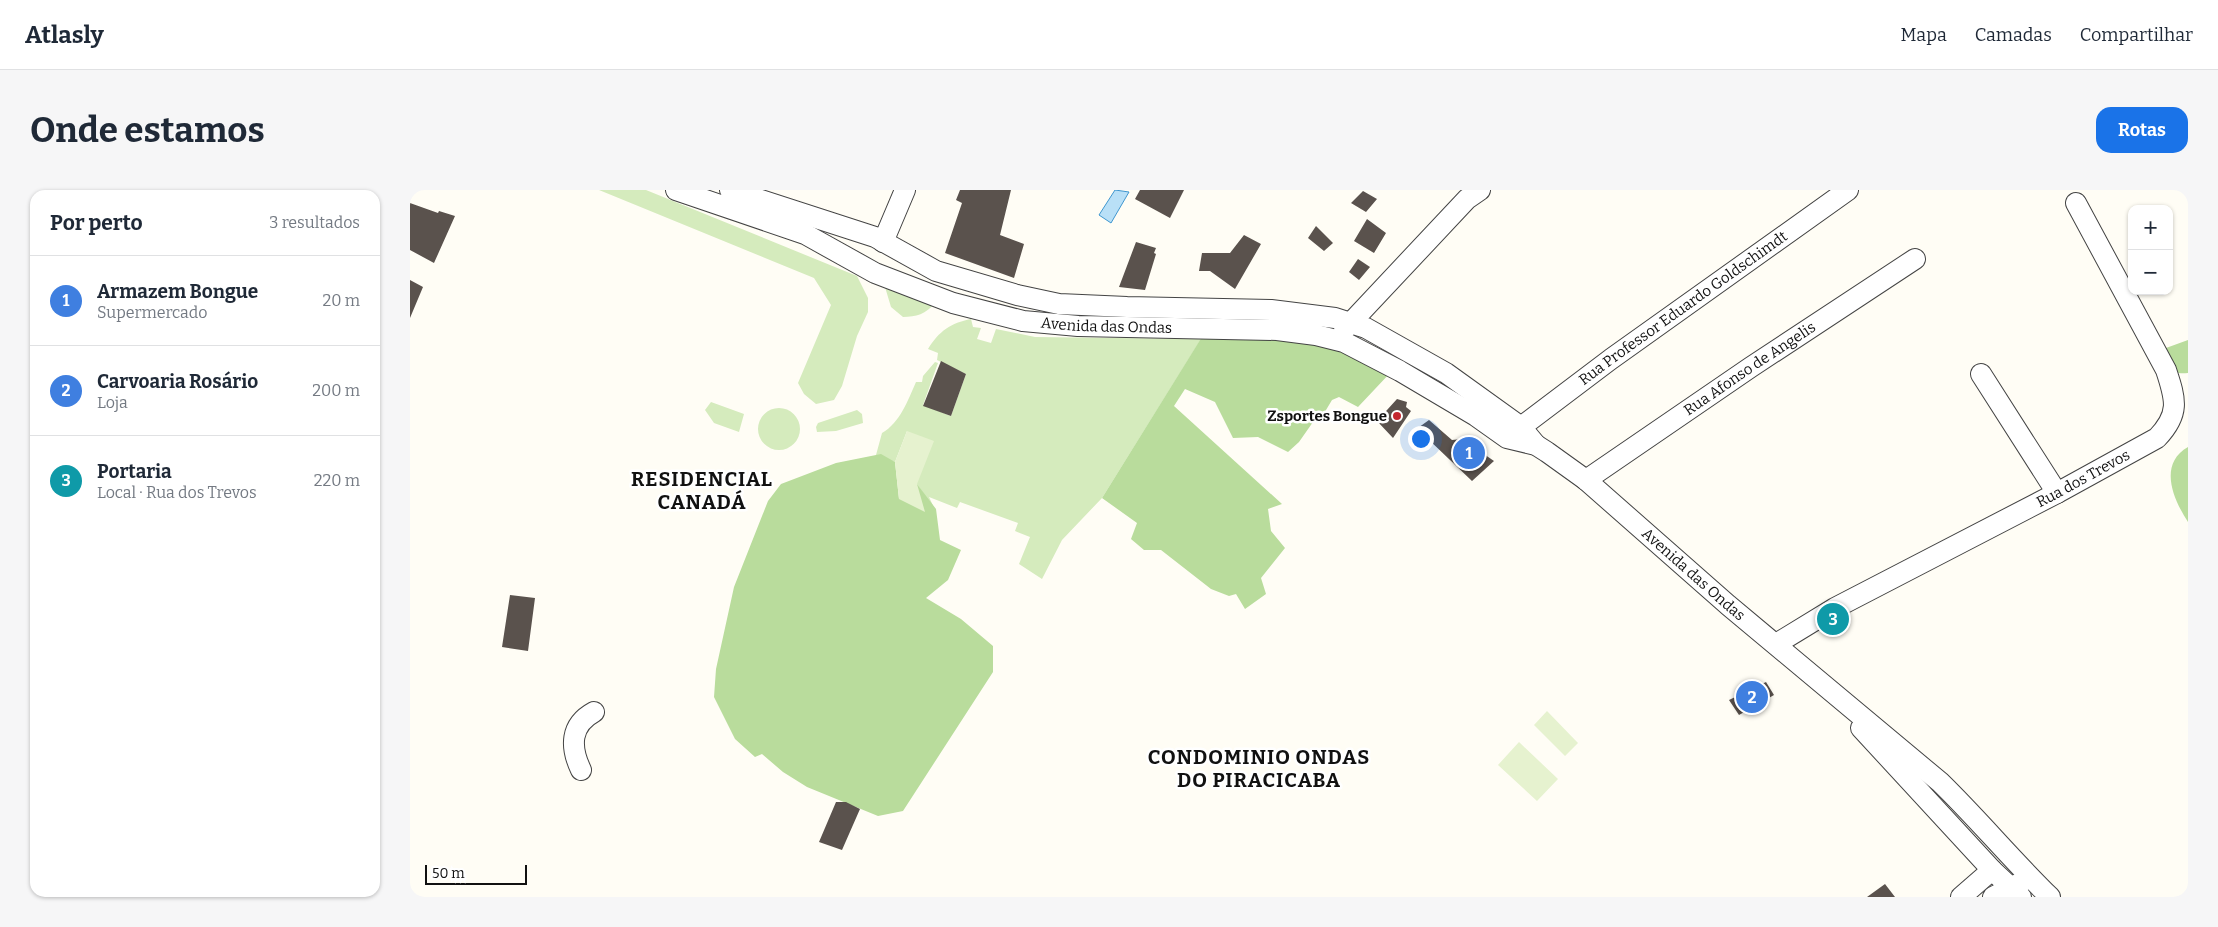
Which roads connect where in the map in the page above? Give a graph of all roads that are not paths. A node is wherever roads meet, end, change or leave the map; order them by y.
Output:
1 (676, 190) edge
2 (730, 190) edge
3 (905, 190) edge
4 (1848, 190) edge
5 (1470, 193) edge
6 (2076, 203) dead end
7 (879, 240) junction
8 (1915, 260) dead end
9 (851, 261) junction
10 (875, 273) junction
11 (954, 277) junction
12 (1352, 324) junction
13 (1333, 339) junction
14 (1981, 374) dead end
15 (1460, 384) junction
16 (1446, 400) junction
17 (1474, 405) junction
18 (1521, 427) junction
19 (1536, 445) junction
20 (1586, 480) junction
21 (2058, 493) junction
22 (1776, 644) junction
23 (1848, 704) junction
24 (594, 712) dead end
25 (1867, 736) junction
26 (581, 770) dead end
27 (1940, 782) junction
28 (1940, 814) junction
29 (2005, 852) junction
30 (1992, 870) junction
31 (2031, 879) junction
32 (2017, 892) edge
33 (1961, 897) edge
34 (1992, 897) edge
35 (2050, 897) edge

1 - 9 street, Avenida das Ondas
2 - 7 street, Avenida das Ondas
3 - 7 street
4 - 18 street, Rua Professor Eduardo Goldschimdt
5 - 12 street
6 - 21 street, Rua dos Trevos
7 - 9 street
7 - 11 street, Avenida das Ondas
8 - 20 street, Rua Afonso de Angelis
9 - 10 street, Avenida das Ondas
10 - 11 street
10 - 13 street, Avenida das Ondas
11 - 12 street, Avenida das Ondas
12 - 13 street
12 - 15 street, Avenida das Ondas
13 - 16 street, Avenida das Ondas
14 - 21 street
15 - 16 street
15 - 17 street, Avenida das Ondas
16 - 17 street, Avenida das Ondas
17 - 18 street, Avenida das Ondas
17 - 19 street, Avenida das Ondas
18 - 19 street, Avenida das Ondas
19 - 20 street, Avenida das Ondas
20 - 22 street, Avenida das Ondas
21 - 22 street, Rua dos Trevos
22 - 23 street, Avenida das Ondas
23 - 25 street, Avenida das Ondas
23 - 27 street, Avenida das Ondas
24 - 26 street
25 - 27 street
25 - 28 street, Avenida das Ondas
27 - 29 street, Avenida das Ondas
28 - 29 street
28 - 30 street, Avenida das Ondas
29 - 31 street, Avenida das Ondas
30 - 32 street, Avenida das Ondas
30 - 33 street
31 - 32 street
31 - 35 street, Avenida das Ondas
32 - 34 street

